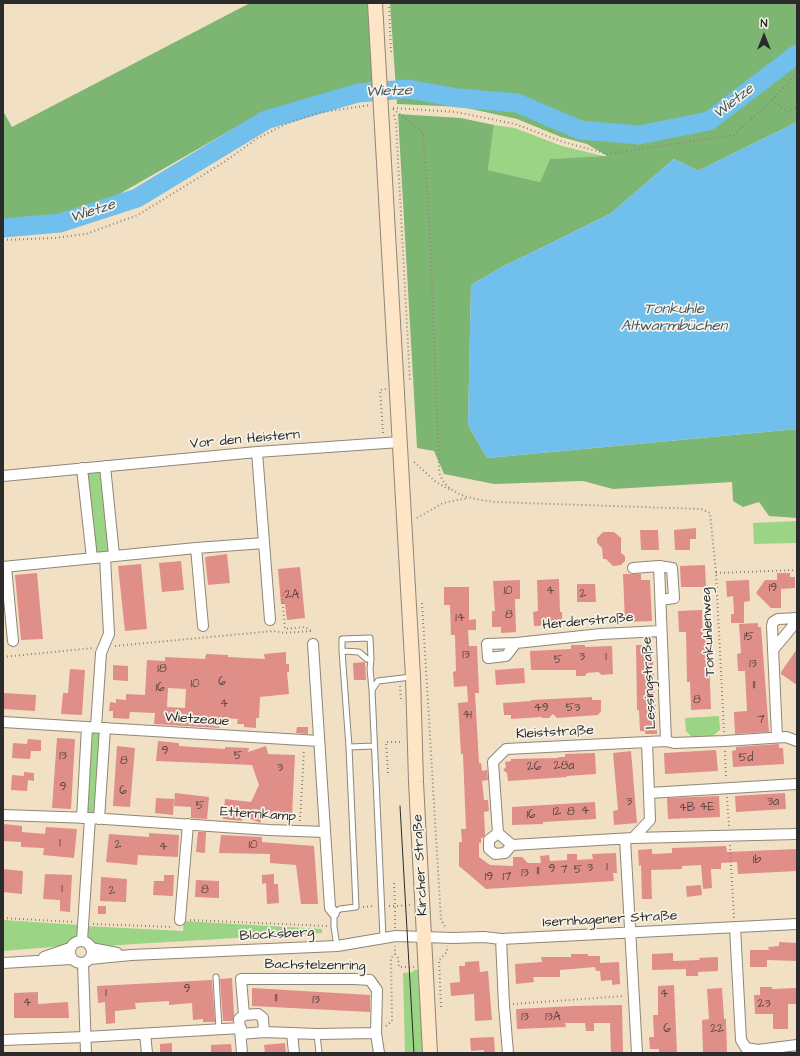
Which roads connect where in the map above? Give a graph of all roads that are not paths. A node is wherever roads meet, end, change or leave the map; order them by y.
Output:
1 (375, 3) edge
2 (400, 442) junction
3 (257, 452) junction
4 (105, 466) junction
5 (82, 468) junction
6 (3, 476) edge
7 (264, 543) junction
8 (196, 548) junction
9 (109, 556) junction
10 (92, 558) junction
11 (4, 567) edge
12 (633, 568) dead end
13 (797, 619) edge
14 (270, 620) dead end
15 (203, 626) dead end
16 (662, 631) junction
17 (13, 641) dead end
18 (516, 643) dead end
19 (313, 644) road end
20 (773, 650) junction
21 (342, 651) junction
22 (371, 659) junction
23 (413, 677) junction
24 (372, 690) junction
25 (3, 722) edge
26 (96, 727) junction
27 (777, 737) junction
28 (666, 741) junction
29 (797, 741) edge
30 (320, 742) junction
31 (647, 742) junction
32 (374, 746) junction
33 (349, 747) junction
34 (797, 784) edge
35 (649, 793) junction
36 (3, 816) edge
37 (90, 819) junction
38 (188, 824) junction
39 (325, 832) junction
40 (498, 833) junction
41 (797, 834) edge
42 (629, 839) junction
43 (512, 845) junction
44 (334, 913) junction
45 (180, 920) road end
46 (797, 924) edge
47 (735, 927) junction
48 (630, 933) junction
49 (425, 937) junction
50 (384, 938) junction
51 (501, 939) junction
52 (82, 941) junction
53 (337, 946) junction
54 (70, 948) junction
55 (91, 948) junction
56 (131, 955) junction
57 (71, 959) junction
58 (33, 961) junction
59 (87, 961) junction
60 (3, 963) edge
61 (216, 977) dead end
62 (244, 1015) junction
63 (219, 1029) junction
64 (241, 1031) junction
65 (264, 1032) junction
66 (376, 1032) junction
67 (292, 1033) junction
68 (145, 1034) junction
69 (317, 1034) junction
70 (85, 1037) junction
71 (3, 1040) edge
72 (797, 1045) edge
73 (86, 1053) edge
74 (147, 1053) edge
75 (242, 1053) edge
76 (294, 1053) edge
77 (319, 1053) edge
78 (379, 1053) edge
79 (430, 1053) edge
80 (508, 1053) edge
81 (637, 1053) edge

1 - 2 main road, Kircher Straße
2 - 3 street, Vor den Heistern
2 - 23 main road, Kircher Straße
3 - 4 street, Vor den Heistern
3 - 7 street
4 - 5 street, Vor den Heistern
4 - 9 street
5 - 6 street, Vor den Heistern
5 - 10 street
7 - 8 street
7 - 14 street
8 - 9 street
8 - 15 street
9 - 10 street
9 - 26 street
10 - 11 street
11 - 17 street
12 - 16 street, Lessingstraße
13 - 20 street
13 - 20 street
16 - 18 street, Herderstraße
16 - 28 street, Lessingstraße
19 - 30 street
20 - 27 street
21 - 22 lane
21 - 22 lane
21 - 33 lane
22 - 24 lane
23 - 24 lane
23 - 49 main road, Kircher Straße
24 - 32 lane
25 - 26 street, Wietzeaue
26 - 30 street, Wietzeaue
26 - 37 street
26 - 37 street
27 - 28 street, Lessingstraße
27 - 29 street, Lessingstraße
28 - 31 street, Lessingstraße
30 - 39 street
31 - 35 street, Lessingstraße
31 - 40 street, Kleiststraße
32 - 33 lane
32 - 50 lane
33 - 44 lane
34 - 35 street
35 - 42 street, Lessingstraße
36 - 37 street, Etternkamp
37 - 38 street, Etternkamp
37 - 52 street
38 - 39 street, Etternkamp
38 - 45 street
39 - 44 street
40 - 43 street
40 - 43 street
41 - 42 street
42 - 43 street
42 - 48 street
44 - 53 lane
46 - 47 street, Isernhagener Straße
47 - 48 street, Isernhagener Straße
47 - 72 street
48 - 51 street, Isernhagener Straße
48 - 81 street
49 - 50 street, Blocksberg
49 - 51 street, Isernhagener Straße
49 - 79 main road, Kircher Straße
50 - 53 street, Blocksberg
51 - 80 street
52 - 54 street, Blocksberg
52 - 55 street, Blocksberg
53 - 56 street, Blocksberg
54 - 57 street
54 - 58 street, Blocksberg
55 - 56 street, Blocksberg
55 - 59 street
56 - 59 street, Blocksberg
57 - 58 street, Blocksberg
57 - 59 street, Blocksberg
58 - 60 street, Blocksberg
59 - 70 street
61 - 63 lane
62 - 64 street, Bachstelzenring
62 - 65 street
62 - 66 street, Bachstelzenring
63 - 64 street
63 - 68 street
64 - 65 street
64 - 75 street, Bachstelzenring
65 - 67 street
66 - 69 street
66 - 78 street, Bachstelzenring
67 - 69 street
67 - 76 street
68 - 70 street
68 - 74 street
69 - 77 lane
70 - 71 street
70 - 73 street

